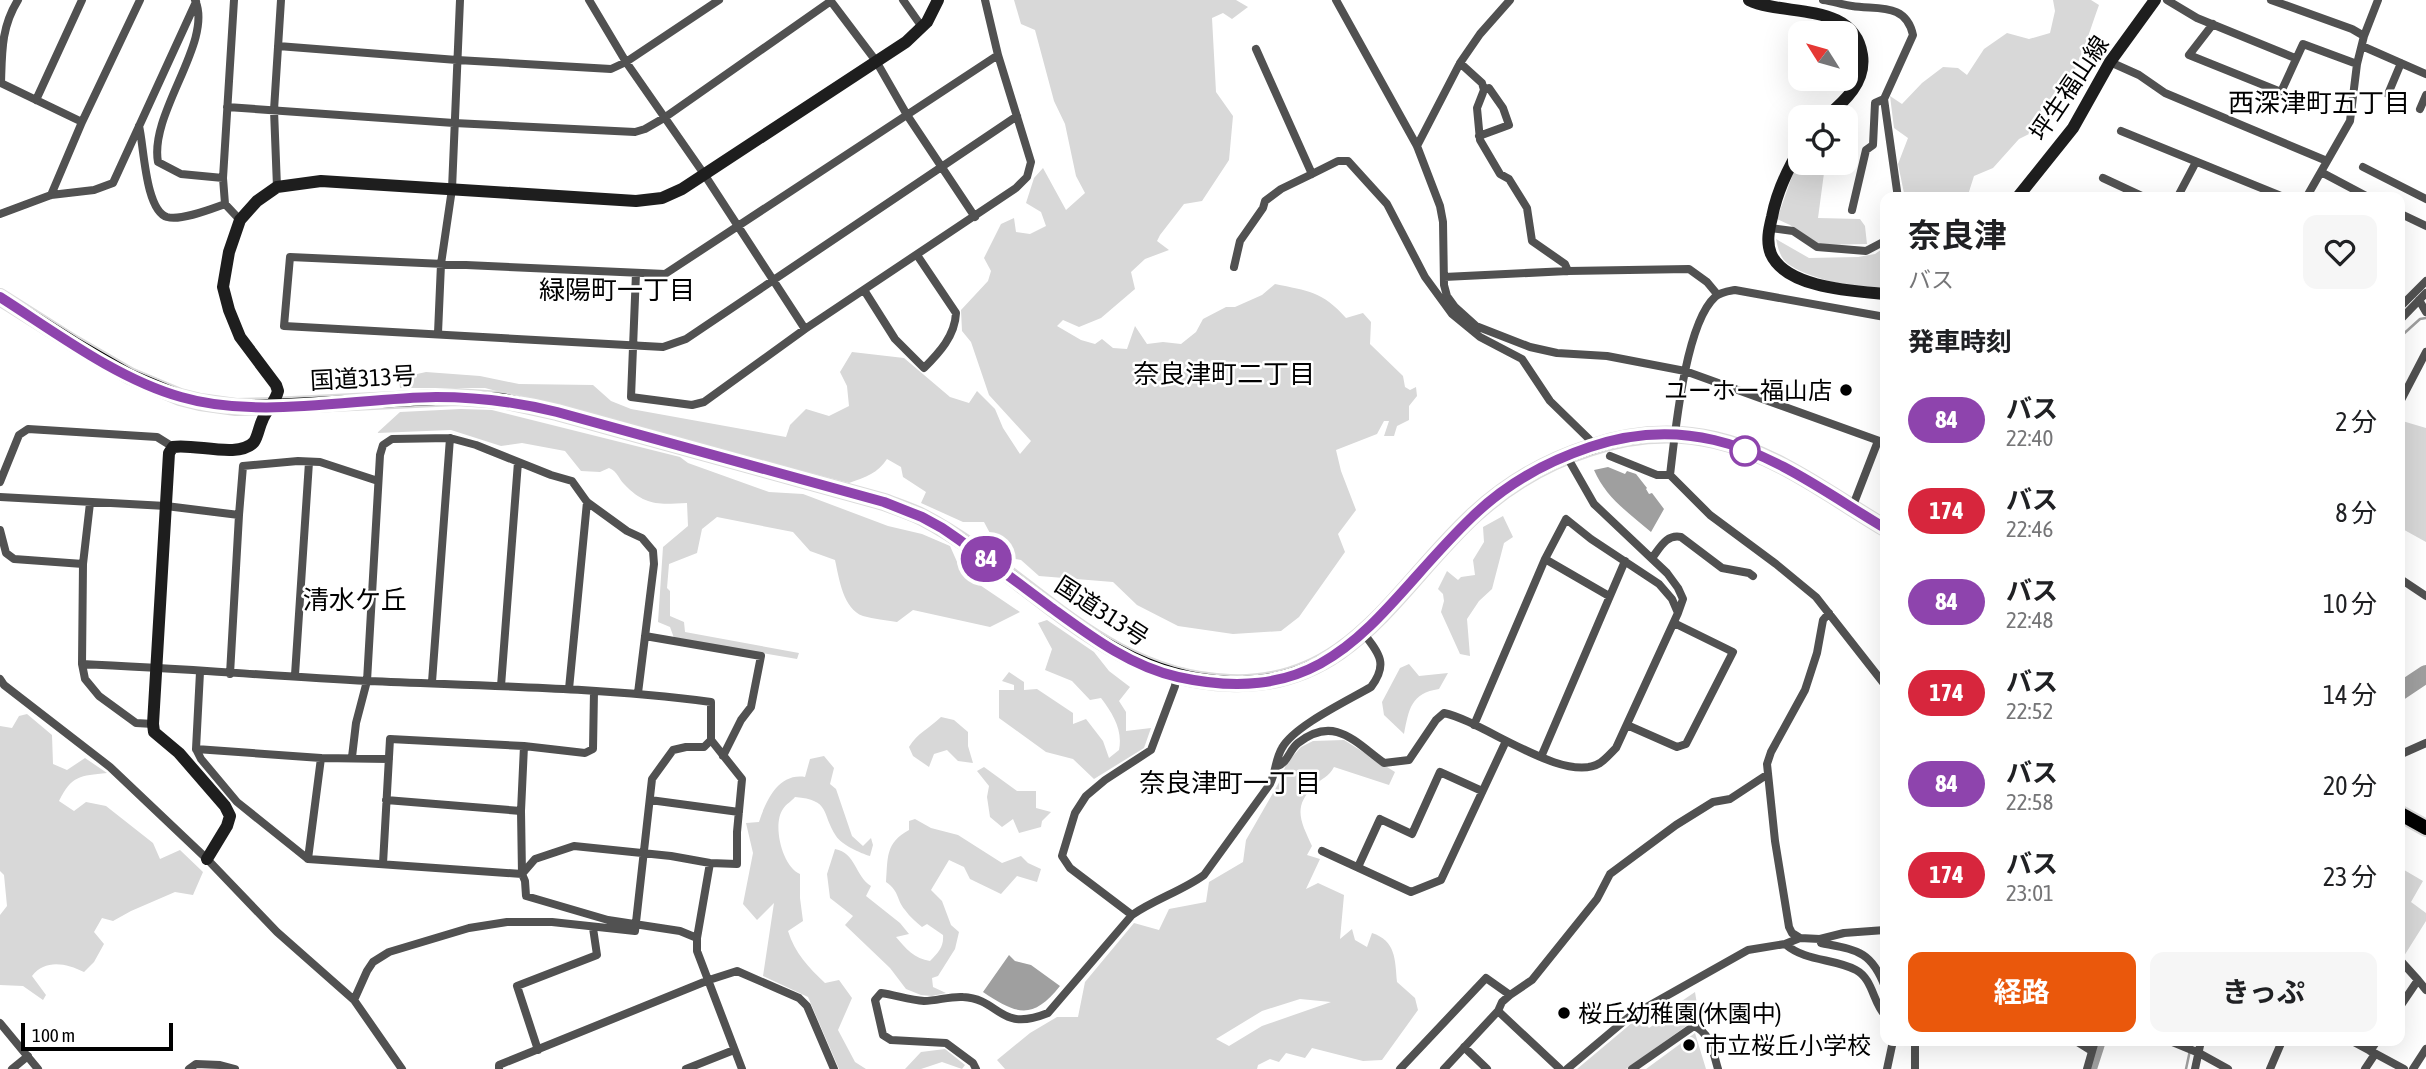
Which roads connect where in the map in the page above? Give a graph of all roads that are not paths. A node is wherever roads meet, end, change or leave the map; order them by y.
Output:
1 (18, 0) edge
2 (82, 0) edge
3 (140, 0) edge
4 (234, 0) edge
5 (281, 0) edge
6 (460, 0) edge
7 (589, 0) edge
8 (719, 0) edge
9 (903, 0) edge
10 (938, 0) edge
11 (985, 0) edge
12 (1336, 0) edge
13 (1510, 0) edge
14 (1749, 0) edge
15 (1823, 0) edge
16 (2155, 0) edge
17 (2167, 0) edge
18 (2272, 0) edge
19 (2378, 0) edge
20 (196, 1) edge
21 (831, 1) edge
22 (1781, 4) edge
23 (2213, 24) junction
24 (3, 27) edge
25 (922, 27) junction
26 (2364, 36) junction
27 (278, 46) junction
28 (2362, 46) junction
29 (1256, 50) dead end
30 (998, 55) junction
31 (2295, 58) junction
32 (457, 60) junction
33 (876, 61) junction
34 (626, 62) junction
35 (2110, 62) junction
36 (1460, 63) junction
37 (2401, 63) junction
38 (2357, 64) junction
39 (2426, 74) edge
40 (1484, 90) junction
41 (2388, 94) dead end
42 (2426, 95) edge
43 (1884, 99) junction
44 (36, 100) junction
45 (1838, 105) edge
46 (227, 107) junction
47 (2420, 109) dead end
48 (274, 110) junction
49 (906, 115) junction
50 (1017, 116) junction
51 (664, 118) junction
52 (82, 122) junction
53 (454, 123) junction
54 (139, 126) junction
55 (2121, 131) dead end
56 (1479, 136) junction
57 (1417, 146) junction
58 (2328, 161) junction
59 (2196, 162) junction
60 (941, 167) junction
61 (2363, 167) dead end
62 (1788, 172) edge
63 (2321, 172) junction
64 (704, 174) junction
65 (1312, 174) junction
66 (223, 178) junction
67 (2103, 178) dead end
68 (277, 187) junction
69 (452, 189) junction
70 (1897, 192) edge
71 (2022, 192) edge
72 (2133, 192) edge
73 (2180, 192) edge
74 (2271, 192) edge
75 (2309, 192) edge
76 (2359, 192) edge
77 (51, 195) junction
78 (2426, 200) edge
79 (225, 204) junction
80 (1852, 210) dead end
81 (0, 214) edge
82 (2405, 216) edge
83 (975, 217) junction
84 (240, 220) junction
85 (2426, 226) edge
86 (737, 227) junction
87 (1770, 228) junction
88 (1880, 244) edge
89 (916, 256) junction
90 (441, 264) junction
91 (1234, 267) dead end
92 (1568, 271) junction
93 (636, 273) junction
94 (1444, 277) junction
95 (772, 281) junction
96 (2426, 281) edge
97 (864, 290) junction
98 (1717, 294) junction
99 (1880, 294) edge
100 (0, 297) edge
101 (2423, 297) edge
102 (2405, 302) edge
103 (2426, 311) edge
104 (2405, 315) edge
105 (1880, 316) edge
106 (805, 329) junction
107 (438, 334) junction
108 (633, 345) junction
109 (2426, 352) edge
110 (1685, 371) junction
111 (2405, 392) edge
112 (271, 406) junction
113 (1675, 434) junction
114 (450, 438) junction
115 (1589, 439) dead end
116 (1880, 442) edge
117 (1880, 444) edge
118 (173, 447) junction
119 (1566, 455) junction
120 (1610, 456) dead end
121 (518, 462) junction
122 (309, 463) junction
123 (1670, 475) junction
124 (378, 481) junction
125 (0, 482) edge
126 (0, 497) edge
127 (587, 502) junction
128 (90, 503) junction
129 (166, 506) junction
130 (1852, 508) junction
131 (239, 515) junction
132 (1880, 525) edge
133 (0, 530) edge
134 (1652, 558) junction
135 (1545, 559) junction
136 (1625, 561) junction
137 (83, 564) junction
138 (1753, 576) dead end
139 (2405, 582) edge
140 (1609, 596) junction
141 (2426, 596) edge
142 (1678, 613) junction
143 (1829, 613) junction
144 (1674, 623) junction
145 (1364, 634) junction
146 (645, 636) junction
147 (82, 664) junction
148 (156, 667) junction
149 (200, 672) junction
150 (230, 674) junction
151 (295, 675) junction
152 (1176, 677) junction
153 (0, 679) edge
154 (1880, 679) edge
155 (367, 681) junction
156 (432, 682) junction
157 (501, 686) junction
158 (569, 690) junction
159 (594, 691) junction
160 (638, 692) junction
161 (153, 724) junction
162 (1474, 725) junction
163 (1627, 725) junction
164 (710, 740) junction
165 (1506, 740) junction
166 (2426, 743) edge
167 (524, 746) junction
168 (196, 749) junction
169 (2405, 752) edge
170 (723, 756) junction
171 (352, 757) junction
172 (1541, 757) junction
173 (321, 758) junction
174 (389, 759) junction
175 (1276, 767) junction
176 (1768, 774) junction
177 (1482, 791) junction
178 (386, 800) junction
179 (650, 800) junction
180 (521, 811) junction
181 (739, 812) junction
182 (2405, 816) edge
183 (2426, 828) edge
184 (1322, 851) dead end
185 (644, 853) junction
186 (207, 859) junction
187 (308, 859) junction
188 (710, 863) junction
189 (383, 864) junction
190 (1358, 867) junction
191 (522, 874) junction
192 (1132, 915) junction
193 (636, 925) junction
194 (593, 928) junction
195 (1880, 930) edge
196 (1800, 938) junction
197 (697, 939) junction
198 (1820, 939) junction
199 (1785, 944) junction
200 (2405, 965) edge
201 (1880, 978) edge
202 (709, 980) junction
203 (2418, 980) junction
204 (2426, 990) edge
205 (1510, 995) junction
206 (2405, 999) edge
207 (354, 1000) junction
208 (1880, 1005) edge
209 (1498, 1011) junction
210 (0, 1023) edge
211 (1892, 1046) edge
212 (1915, 1046) edge
213 (2084, 1046) edge
214 (2094, 1046) edge
215 (2184, 1046) edge
216 (2199, 1046) edge
217 (2280, 1046) edge
218 (2362, 1046) edge
219 (2375, 1046) edge
220 (1464, 1047) junction
221 (2426, 1049) edge
222 (538, 1050) junction
223 (734, 1050) junction
224 (2092, 1051) junction
225 (2197, 1052) junction
226 (2373, 1052) junction
227 (28, 1056) junction
228 (2398, 1068) edge
229 (12, 1069) edge
230 (38, 1069) edge
231 (189, 1069) edge
232 (235, 1069) edge
233 (402, 1069) edge
234 (499, 1069) edge
235 (686, 1069) edge
236 (742, 1069) edge
237 (834, 1069) edge
238 (976, 1069) edge
239 (1400, 1069) edge
240 (1444, 1069) edge
241 (1488, 1069) edge
242 (1560, 1069) edge
243 (1567, 1069) edge
244 (1632, 1069) edge
245 (1718, 1069) edge
246 (1887, 1069) edge
247 (1915, 1069) edge
248 (2087, 1069) edge
249 (2195, 1069) edge
250 (2228, 1069) edge
251 (2270, 1069) edge
252 (2365, 1069) edge
253 (2413, 1069) edge

1 - 24 street
2 - 44 street
3 - 52 street
4 - 46 street
5 - 27 street
6 - 32 street
7 - 34 street
8 - 34 street
9 - 25 street
10 - 25 street
11 - 30 street
12 - 57 street
13 - 36 street
14 - 22 street
15 - 43 street
16 - 35 street, 坪生福山線
17 - 23 street
18 - 26 street
19 - 26 street
20 - 54 street
20 - 66 street
21 - 33 street
21 - 51 street
22 - 45 street
23 - 31 street
23 - 31 street
24 - 44 street
25 - 33 street
26 - 28 street
27 - 32 street
27 - 48 street
28 - 37 street
28 - 38 street
29 - 65 street
30 - 49 street
30 - 50 street
31 - 38 street
32 - 34 street
32 - 53 street
33 - 49 street
33 - 64 street
34 - 51 street
35 - 58 street
35 - 71 street, 坪生福山線
36 - 40 street
36 - 57 street
37 - 39 street
37 - 41 street
38 - 58 street
40 - 56 street
40 - 56 street
42 - 47 street
43 - 70 street
43 - 80 street
44 - 52 street
46 - 48 street
46 - 66 street
48 - 53 street
48 - 68 street
49 - 60 street
49 - 86 street
50 - 60 street
50 - 83 street
51 - 53 street
51 - 64 street
52 - 77 street
53 - 69 street
54 - 77 street
54 - 79 street
55 - 59 street
56 - 92 street
57 - 94 street
58 - 63 street
59 - 73 street
59 - 74 street
60 - 83 street
60 - 95 street
61 - 78 street
62 - 87 street
63 - 75 street
63 - 76 street
64 - 69 street
64 - 86 street
65 - 91 street
65 - 115 street
66 - 79 street
67 - 72 street
68 - 69 street
68 - 84 street
69 - 90 street
77 - 81 street
79 - 84 street
82 - 85 street
83 - 89 street
84 - 112 street
86 - 93 street
86 - 95 street
87 - 88 street
87 - 99 street
89 - 97 street
89 - 97 street
90 - 93 street
90 - 107 street
90 - 107 street
92 - 94 street
92 - 98 street
93 - 108 street
94 - 110 street
95 - 106 street
95 - 108 street
96 - 102 street
97 - 106 street
98 - 105 street
98 - 110 street
100 - 112 highway, 国道313号
101 - 103 street
101 - 104 street
106 - 108 street
107 - 108 street
109 - 111 street
110 - 113 street
110 - 116 street
112 - 118 street
112 - 152 highway, 国道313号
113 - 119 highway, 国道313号
113 - 123 street
113 - 130 highway, 国道313号
114 - 121 street
114 - 124 street
114 - 156 street
117 - 130 street
118 - 125 street
118 - 129 street
119 - 134 street
119 - 145 highway, 国道313号
120 - 123 street
121 - 127 street
121 - 157 street
122 - 124 street
122 - 131 street
122 - 151 street
123 - 143 street
124 - 155 street
126 - 128 street
127 - 146 street
127 - 158 street
128 - 129 street
128 - 137 street
129 - 131 street
129 - 148 street
130 - 132 highway, 国道313号
131 - 150 street
133 - 137 street
134 - 138 street
134 - 142 street
135 - 136 street
135 - 140 street
135 - 162 street
136 - 140 street
136 - 142 street
137 - 147 street
139 - 141 street
140 - 172 street
142 - 144 street
143 - 154 street
143 - 176 street
144 - 163 street
144 - 163 street
145 - 152 highway, 国道313号
145 - 175 street
146 - 160 street
146 - 170 street
147 - 148 street
147 - 161 street
148 - 149 street
148 - 161 street
149 - 150 street
149 - 168 street
150 - 151 street
151 - 155 street
152 - 192 street
153 - 186 street
155 - 156 street
155 - 171 street
156 - 157 street
157 - 158 street
158 - 159 street
159 - 160 street
159 - 167 street
160 - 164 street
161 - 186 street
162 - 165 street
162 - 175 street
163 - 172 street
164 - 170 street
164 - 179 street
165 - 172 street
165 - 177 street
166 - 169 street
167 - 174 street
167 - 180 street
168 - 173 street
168 - 187 street
170 - 181 street
171 - 173 street
171 - 174 street
173 - 187 street
174 - 178 street
175 - 192 street
176 - 196 street
176 - 205 street
177 - 190 street
177 - 190 street
178 - 180 street
178 - 189 street
179 - 181 street
179 - 185 street
180 - 191 street
181 - 188 street
182 - 183 highway
184 - 190 street
185 - 188 street
185 - 191 street
185 - 193 street
186 - 207 street
187 - 189 street
188 - 197 street
189 - 191 street
191 - 193 street
192 - 238 street
193 - 194 street
193 - 197 street
194 - 207 street
194 - 222 street
195 - 198 street
196 - 198 street
196 - 199 street
197 - 202 street
198 - 201 street
199 - 208 street
199 - 243 street
200 - 203 street
202 - 222 street
202 - 223 street
202 - 237 street
203 - 204 street
203 - 206 street
205 - 209 street
205 - 239 street
207 - 233 street
209 - 220 street
209 - 242 street
210 - 227 street
211 - 246 street
212 - 247 street
213 - 224 street
214 - 224 street
215 - 225 street
216 - 225 street
217 - 251 street
218 - 226 street
219 - 226 street
220 - 240 street
220 - 241 street
221 - 253 street
222 - 234 street
223 - 235 street
223 - 236 street
224 - 248 street
225 - 249 street
225 - 250 street
226 - 228 street
226 - 252 street
227 - 229 street
227 - 230 street
231 - 232 street
244 - 245 street

